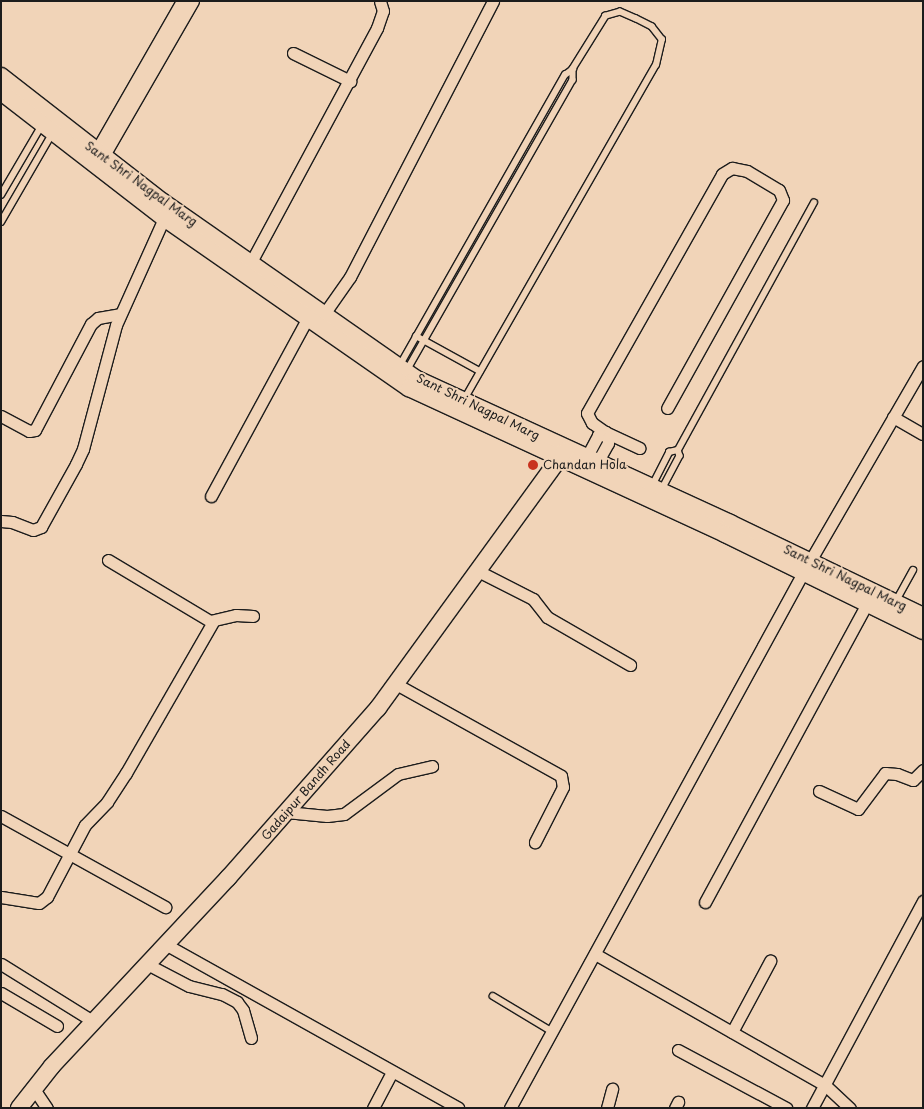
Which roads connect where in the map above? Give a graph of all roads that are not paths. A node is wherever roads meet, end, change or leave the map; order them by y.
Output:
1 (182, 1) edge
2 (192, 1) edge
3 (380, 1) edge
4 (494, 1) edge
5 (293, 53) dead end
6 (573, 69) junction
7 (1, 76) edge
8 (350, 81) junction
9 (1, 92) edge
10 (47, 130) junction
11 (99, 154) junction
12 (1, 195) edge
13 (814, 203) dead end
14 (164, 218) junction
15 (1, 222) edge
16 (251, 262) junction
17 (120, 314) junction
18 (316, 316) junction
19 (416, 336) junction
20 (424, 340) junction
21 (923, 366) edge
22 (402, 370) junction
23 (480, 371) junction
24 (462, 402) junction
25 (667, 408) dead end
26 (1, 416) edge
27 (893, 417) junction
28 (604, 433) junction
29 (923, 434) edge
30 (640, 448) dead end
31 (678, 450) junction
32 (563, 455) junction
33 (591, 461) junction
34 (656, 490) junction
35 (211, 496) dead end
36 (1, 521) edge
37 (108, 560) dead end
38 (807, 566) junction
39 (914, 570) dead end
40 (478, 571) junction
41 (896, 602) junction
42 (867, 604) junction
43 (253, 616) dead end
44 (923, 616) edge
45 (213, 622) junction
46 (923, 631) edge
47 (630, 665) dead end
48 (396, 684) junction
49 (432, 766) dead end
50 (923, 770) edge
51 (818, 791) dead end
52 (286, 812) junction
53 (1, 816) edge
54 (535, 842) dead end
55 (69, 854) junction
56 (1, 897) edge
57 (923, 901) edge
58 (705, 902) dead end
59 (165, 907) dead end
60 (165, 944) junction
61 (595, 954) junction
62 (770, 961) dead end
63 (1, 964) edge
64 (147, 964) junction
65 (1, 993) edge
66 (493, 996) dead end
67 (94, 1022) junction
68 (58, 1026) dead end
69 (553, 1032) junction
70 (732, 1032) junction
71 (250, 1038) dead end
72 (678, 1050) dead end
73 (392, 1072) junction
74 (825, 1085) junction
75 (34, 1089) junction
76 (612, 1089) dead end
77 (19, 1108) edge
78 (47, 1108) edge
79 (373, 1108) edge
80 (458, 1108) edge
81 (510, 1108) edge
82 (606, 1108) edge
83 (786, 1108) edge
84 (812, 1108) edge
85 (850, 1108) edge

1 - 11 street
2 - 11 street
3 - 8 street
4 - 18 street
5 - 8 street
6 - 19 lane
6 - 20 lane
6 - 23 lane
7 - 11 main road, Sant Shri Nagpal Marg
8 - 16 street
9 - 10 main road, Sant Shri Nagpal Marg
10 - 12 lane
10 - 14 main road, Sant Shri Nagpal Marg
10 - 15 lane
11 - 16 main road, Sant Shri Nagpal Marg
13 - 31 lane
14 - 17 street
14 - 18 main road, Sant Shri Nagpal Marg
16 - 18 main road, Sant Shri Nagpal Marg
17 - 26 street
17 - 36 street
18 - 22 main road, Sant Shri Nagpal Marg
18 - 32 main road, Sant Shri Nagpal Marg
18 - 35 street
19 - 20 lane
19 - 22 lane
20 - 22 lane
20 - 23 lane
21 - 27 street
22 - 24 main road, Sant Shri Nagpal Marg
23 - 24 lane
24 - 32 main road, Sant Shri Nagpal Marg
25 - 28 street
27 - 29 street
27 - 38 street
28 - 30 street
28 - 33 street
31 - 34 lane
31 - 34 lane
32 - 33 main road, Sant Shri Nagpal Marg
32 - 38 main road, Sant Shri Nagpal Marg
32 - 40 main road, Gadaipur Bandh Road
33 - 34 main road, Sant Shri Nagpal Marg
34 - 38 main road, Sant Shri Nagpal Marg
37 - 45 street
38 - 41 main road, Sant Shri Nagpal Marg
38 - 42 main road, Sant Shri Nagpal Marg
38 - 61 street
39 - 41 lane
40 - 47 street
40 - 48 main road, Gadaipur Bandh Road
41 - 44 main road, Sant Shri Nagpal Marg
42 - 46 main road, Sant Shri Nagpal Marg
42 - 58 street
43 - 45 street
45 - 55 street
48 - 52 main road, Gadaipur Bandh Road
48 - 54 street
49 - 52 street
50 - 51 street
52 - 60 main road, Gadaipur Bandh Road
53 - 55 street
55 - 56 street
55 - 59 street
57 - 74 street
60 - 64 main road, Gadaipur Bandh Road
60 - 73 street
61 - 69 street
61 - 70 street
62 - 70 street
63 - 67 street
64 - 67 main road, Gadaipur Bandh Road
64 - 71 street
65 - 68 street
66 - 69 lane
67 - 75 main road, Gadaipur Bandh Road
69 - 81 street
70 - 74 street
72 - 83 street
73 - 79 street
73 - 80 street
74 - 84 street
74 - 85 street
75 - 77 main road, Gadaipur Bandh Road
75 - 78 street
76 - 82 street

